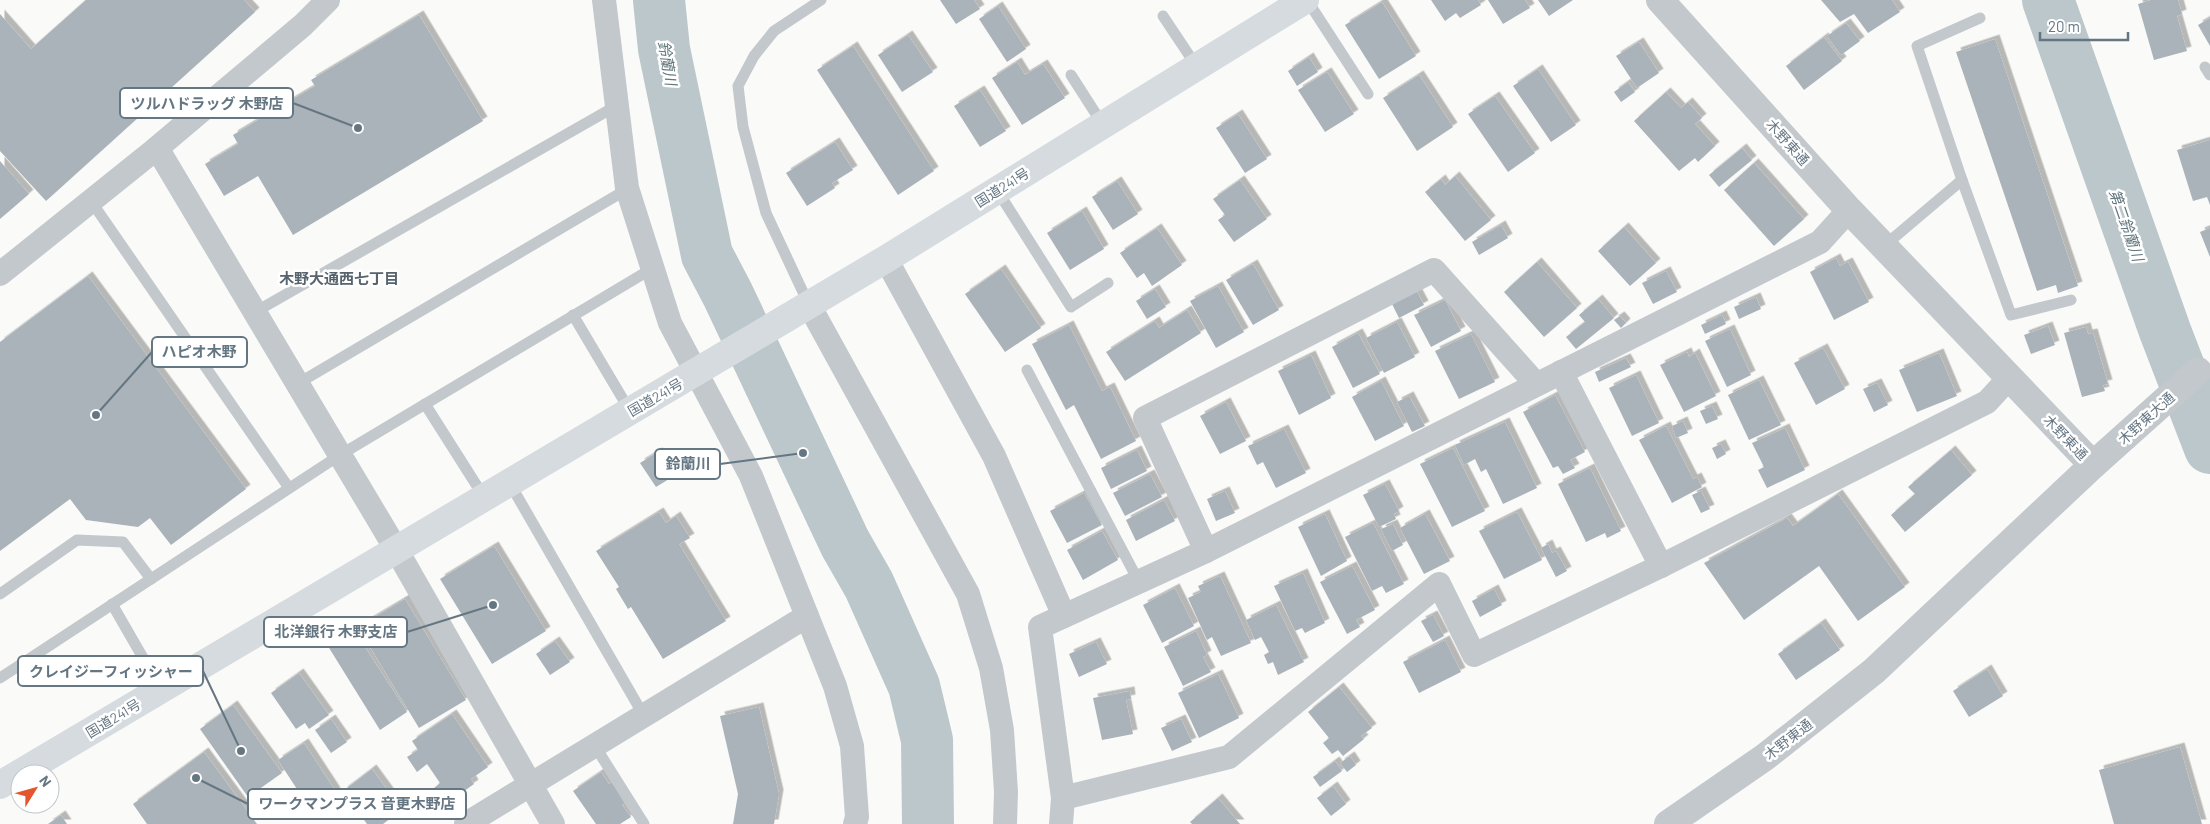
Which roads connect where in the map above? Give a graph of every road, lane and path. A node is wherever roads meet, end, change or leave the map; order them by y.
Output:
1 (328, 0) edge
2 (604, 0) edge
3 (821, 0) edge
4 (1306, 0) edge
5 (1660, 0) edge
6 (1163, 16) dead end
7 (1980, 18) dead end
8 (1197, 67) junction
9 (1071, 75) dead end
10 (1368, 94) dead end
11 (616, 106) junction
12 (1103, 125) junction
13 (157, 148) junction
14 (1962, 180) junction
15 (997, 190) junction
16 (619, 194) dead end
17 (91, 201) junction
18 (1849, 210) junction
19 (1884, 246) junction
20 (886, 259) junction
21 (653, 268) junction
22 (0, 274) edge
23 (1108, 283) dead end
24 (2071, 300) dead end
25 (800, 310) junction
26 (255, 312) junction
27 (573, 315) junction
28 (2204, 365) edge
29 (707, 366) junction
30 (1027, 370) dead end
31 (1561, 372) junction
32 (2009, 378) junction
33 (297, 384) junction
34 (1536, 384) junction
35 (425, 404) junction
36 (630, 411) junction
37 (340, 455) junction
38 (2093, 465) junction
39 (510, 482) junction
40 (289, 488) junction
41 (484, 497) junction
42 (396, 549) junction
43 (1206, 551) junction
44 (1661, 566) junction
45 (151, 579) junction
46 (1139, 582) junction
47 (0, 594) edge
48 (112, 604) junction
49 (807, 616) junction
50 (1064, 616) junction
51 (0, 678) edge
52 (161, 689) junction
53 (644, 716) junction
54 (596, 746) junction
55 (0, 785) edge
56 (530, 785) junction
57 (1063, 798) junction
58 (473, 822) edge
59 (553, 824) edge
60 (644, 824) edge
61 (855, 824) edge
62 (1005, 824) edge
63 (1061, 824) edge
64 (1668, 824) edge

1 - 13 street
2 - 11 street
3 - 25 lane
4 - 8 highway, 国道241号
4 - 10 lane
5 - 18 street, 木野東通
6 - 8 lane
7 - 14 lane
8 - 12 highway, 国道241号
9 - 12 lane
11 - 21 street
11 - 26 lane
12 - 15 highway, 国道241号
13 - 17 street
13 - 26 street
14 - 19 lane
14 - 24 lane
15 - 20 highway, 国道241号
15 - 23 lane
16 - 33 lane
17 - 22 street
17 - 40 lane
18 - 19 street, 木野東通
18 - 31 street
19 - 32 street, 木野東通
20 - 25 highway, 国道241号
20 - 50 street
21 - 27 lane
21 - 29 street
25 - 29 highway, 国道241号
25 - 62 street
26 - 33 street
27 - 35 lane
27 - 36 lane
28 - 38 street, 木野東大通
29 - 36 highway, 国道241号
29 - 49 street
30 - 46 lane
31 - 34 street
31 - 44 street
32 - 38 street, 木野東通
32 - 44 street
33 - 37 street
34 - 43 street
34 - 43 street
35 - 37 lane
35 - 41 lane
36 - 39 highway, 国道241号
37 - 40 lane
37 - 42 street
38 - 64 street, 木野東通
39 - 41 highway, 国道241号
39 - 53 lane
40 - 45 lane
41 - 42 highway, 国道241号
42 - 52 highway, 国道241号
42 - 56 street
43 - 46 street
44 - 57 street
45 - 47 lane
45 - 48 lane
46 - 50 street
48 - 51 lane
48 - 52 lane
49 - 53 street
49 - 61 street
50 - 57 street
52 - 55 highway, 国道241号
53 - 54 street
54 - 56 street
54 - 60 lane
56 - 58 street
56 - 59 street
57 - 63 street

